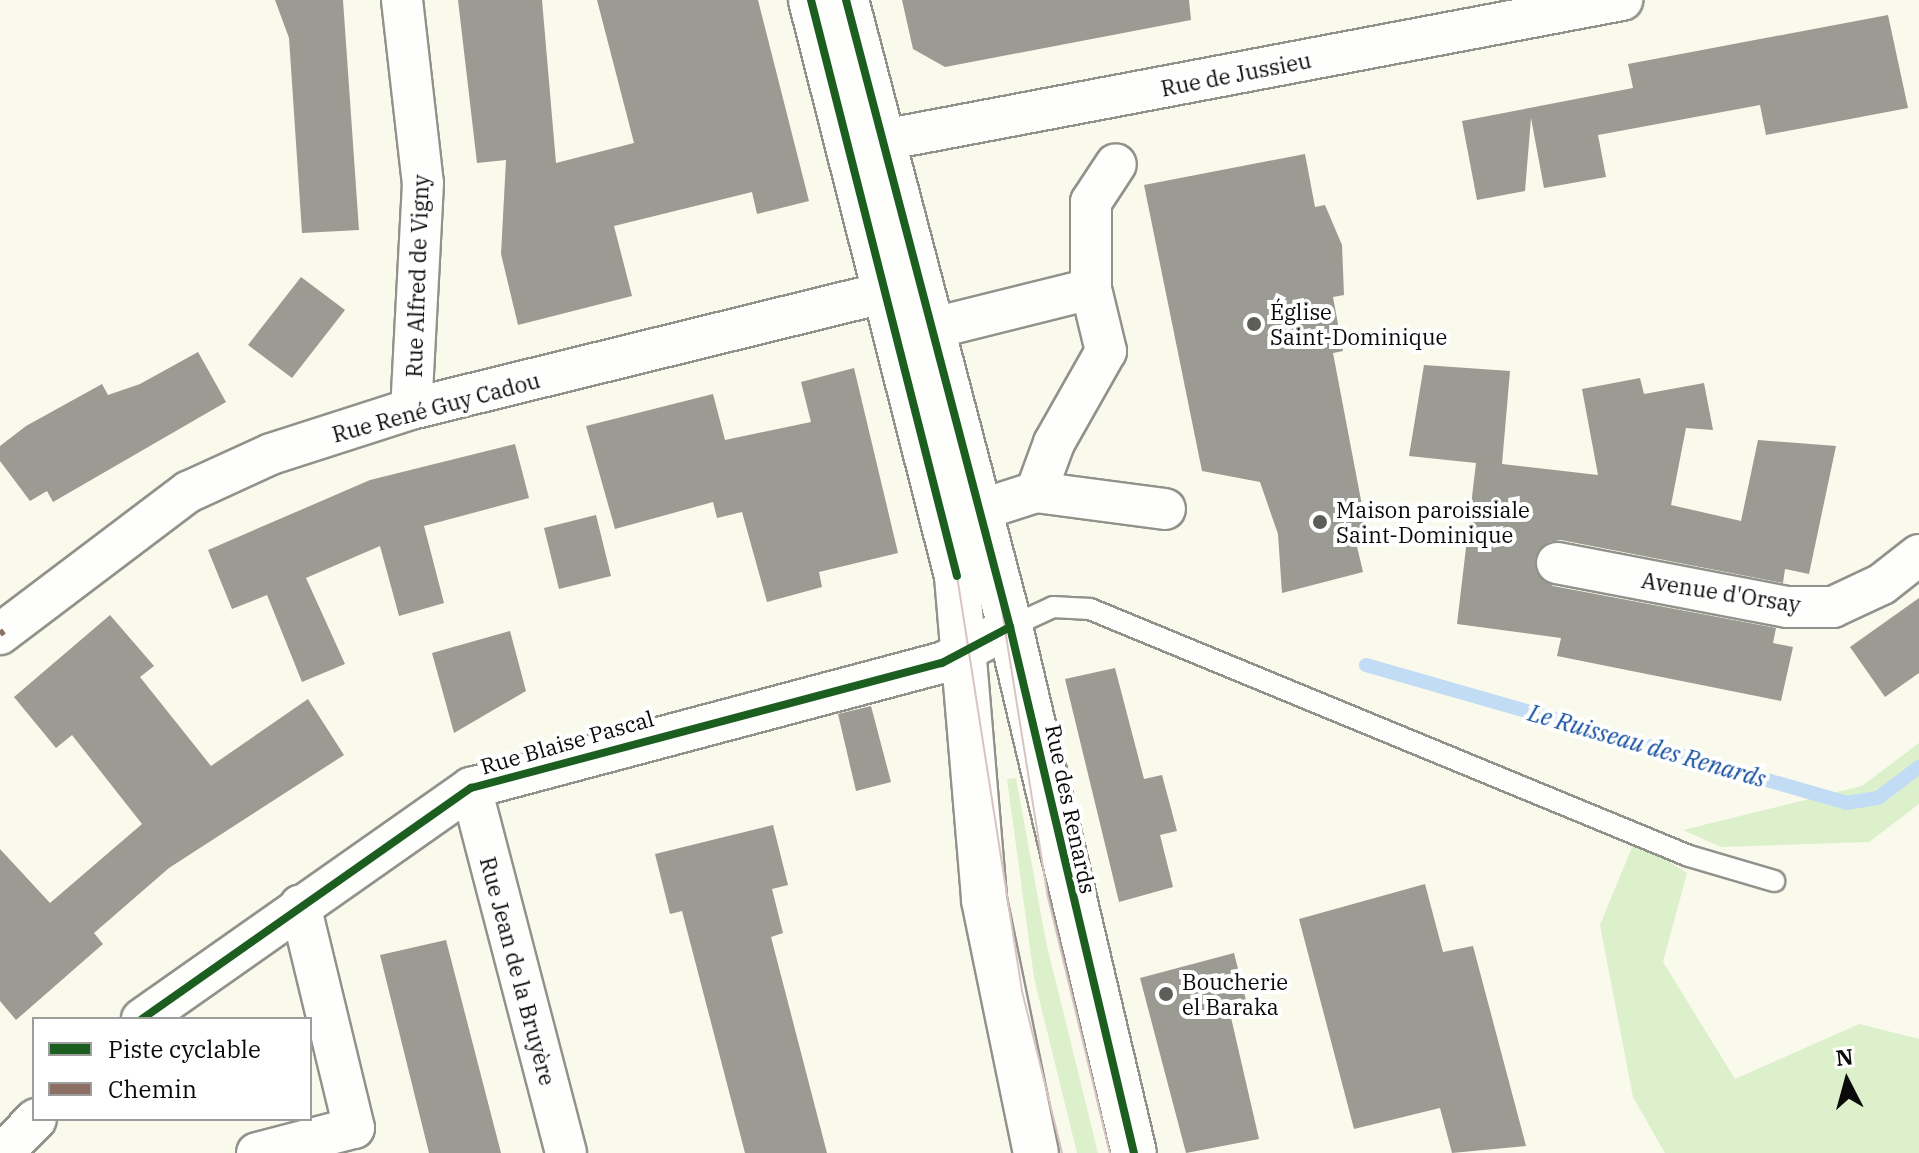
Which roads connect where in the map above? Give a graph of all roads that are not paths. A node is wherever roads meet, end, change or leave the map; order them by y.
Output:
1 (402, 0) edge
2 (811, 0) edge
3 (846, 0) edge
4 (1622, 0) edge
5 (866, 144) junction
6 (1116, 164) dead end
7 (903, 288) junction
8 (1091, 289) junction
9 (930, 329) junction
10 (411, 409) junction
11 (1036, 492) junction
12 (1165, 509) dead end
13 (977, 511) junction
14 (1919, 555) edge
15 (1557, 563) dead end
16 (976, 571) junction
17 (1010, 627) junction
18 (0, 634) edge
19 (961, 653) junction
20 (471, 788) junction
21 (1774, 881) dead end
22 (300, 905) junction
23 (145, 1017) edge
24 (34, 1121) edge
25 (3, 1153) edge
26 (257, 1153) edge
27 (566, 1153) edge
28 (1036, 1153) edge
29 (1134, 1153) edge

1 - 10 street, Rue Alfred de Vigny
2 - 5 street
3 - 5 street
4 - 5 street, Rue de Jussieu
5 - 7 street
6 - 8 street
7 - 9 street
7 - 10 street, Rue René Guy Cadou
7 - 16 street
8 - 9 street
8 - 11 street
9 - 13 street
10 - 18 street, Rue René Guy Cadou
11 - 12 street
11 - 13 street
13 - 16 street
14 - 15 street, Avenue d'Orsay
16 - 17 street, Rue des Renards
16 - 19 street
17 - 19 street, Rue Blaise Pascal
17 - 21 lane
17 - 29 street, Rue des Renards
19 - 20 street, Rue Blaise Pascal
19 - 28 street
20 - 22 street, Rue Blaise Pascal
20 - 27 street, Rue Jean de la Bruyère
22 - 23 street, Rue Blaise Pascal
22 - 26 street
24 - 25 street

